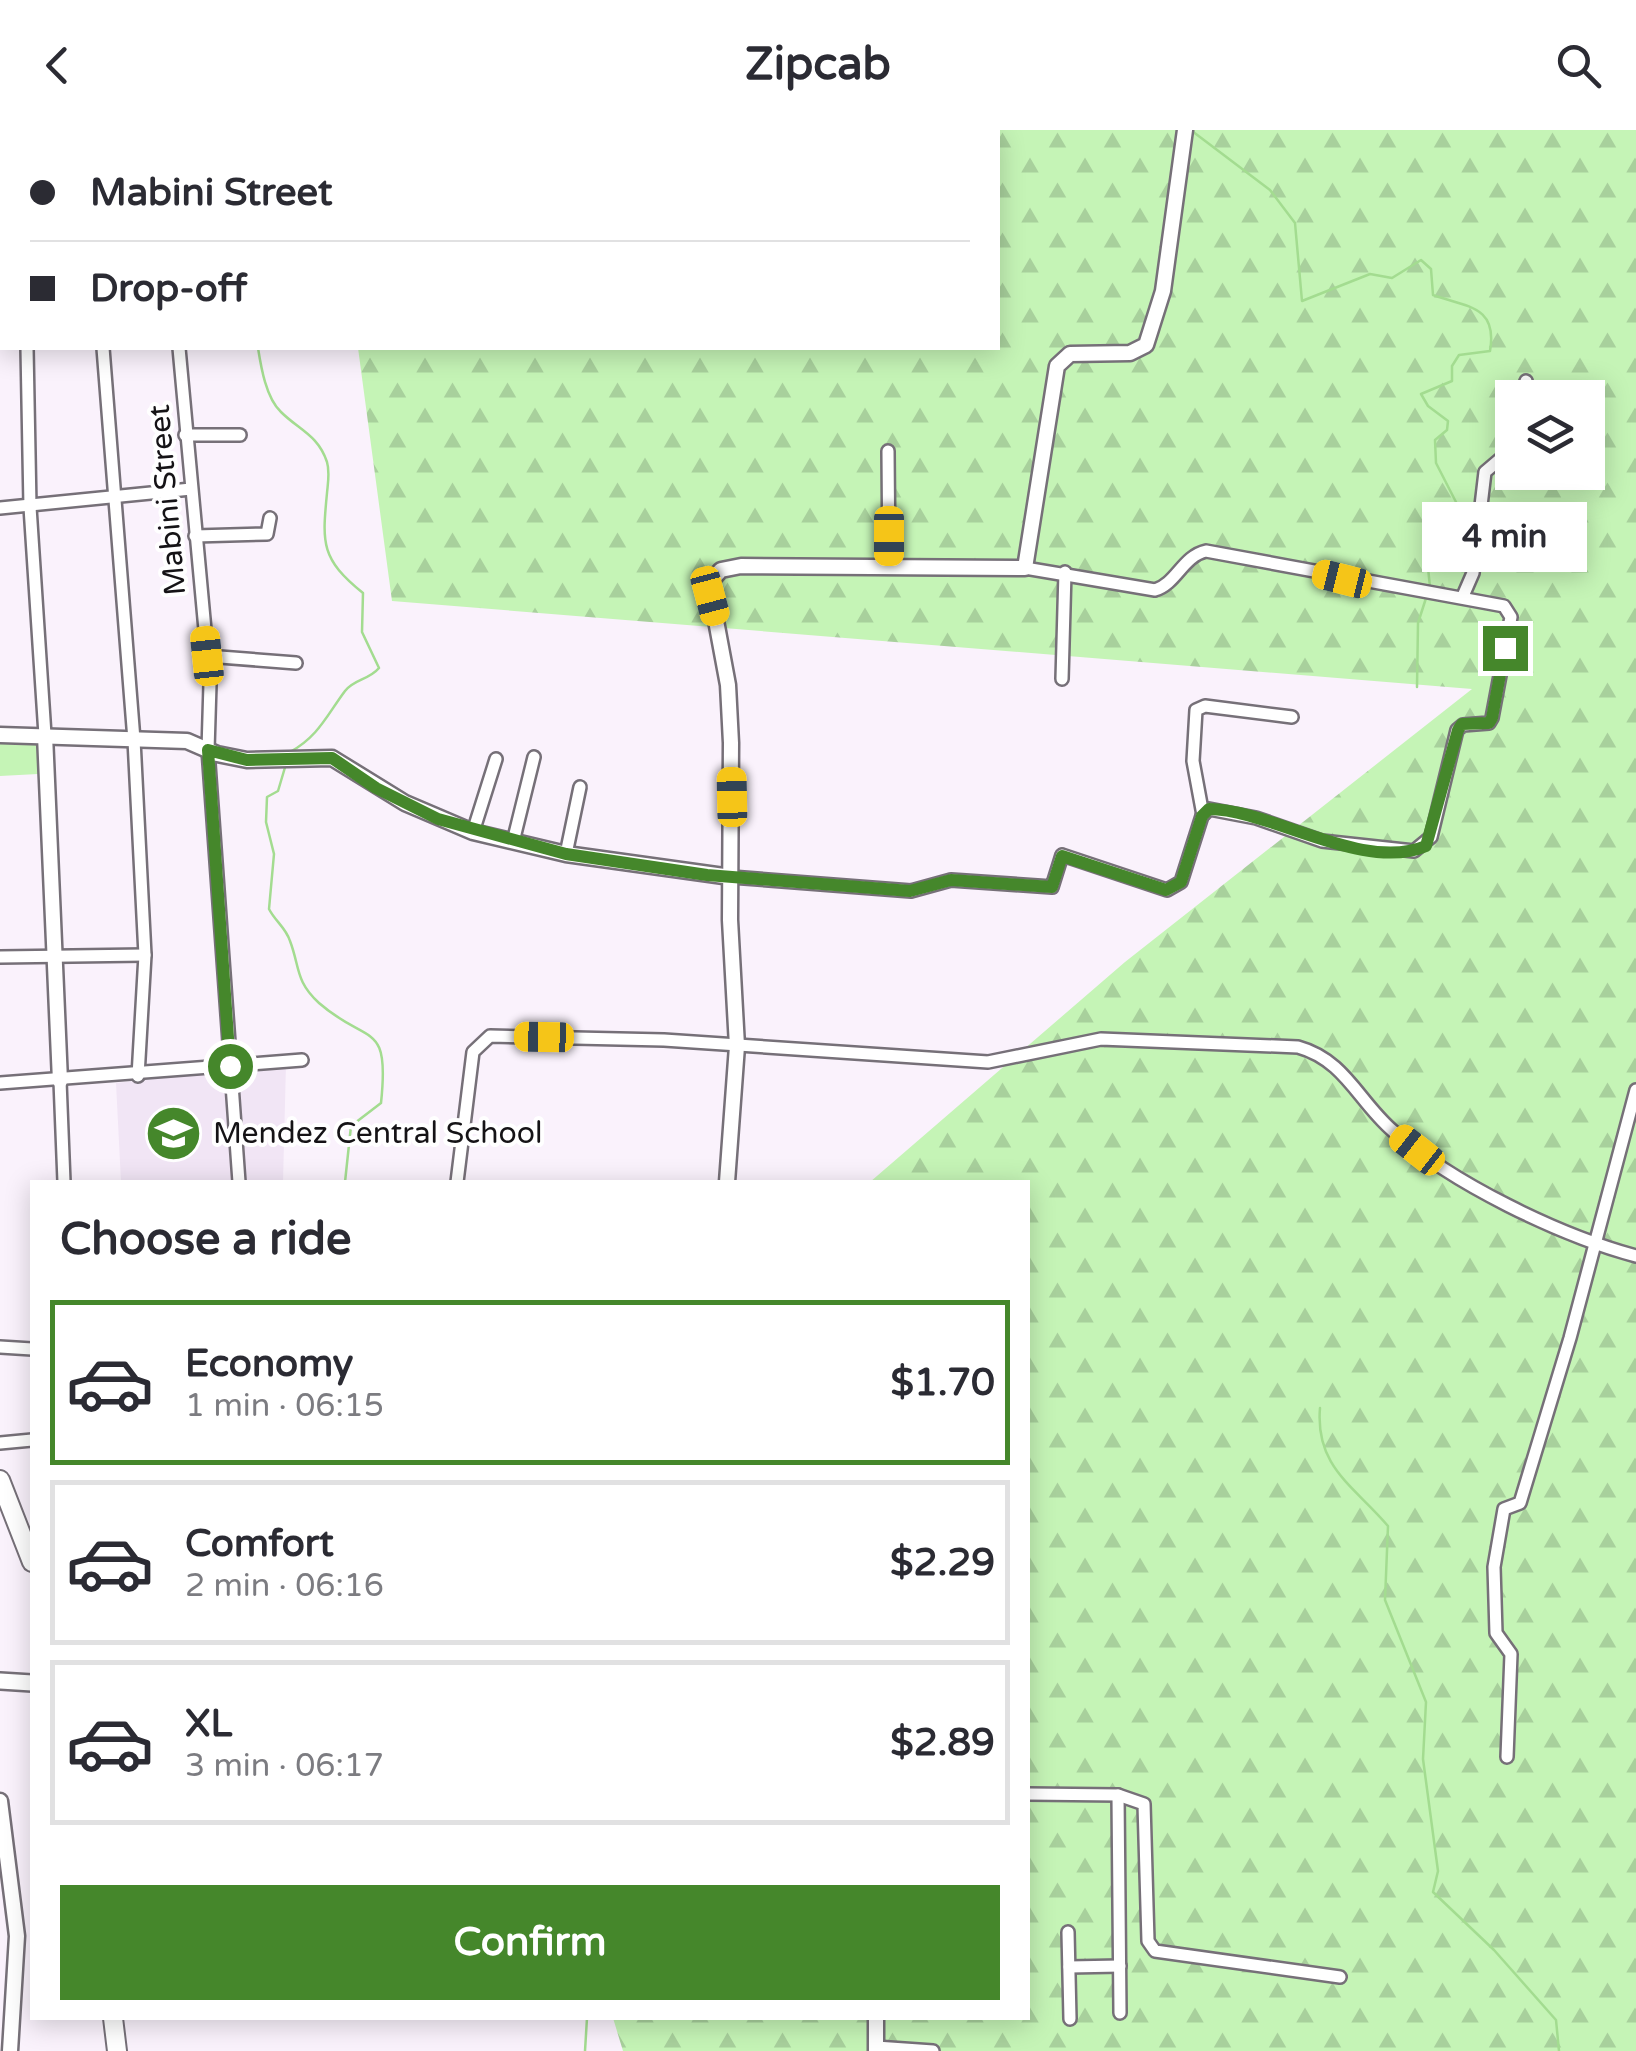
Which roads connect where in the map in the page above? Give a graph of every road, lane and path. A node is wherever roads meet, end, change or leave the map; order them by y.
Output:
1 (1185, 130) edge
2 (27, 350) edge
3 (103, 350) edge
4 (179, 350) edge
5 (240, 434) dead end
6 (185, 435) junction
7 (888, 451) dead end
8 (1495, 463) edge
9 (190, 490) junction
10 (112, 498) junction
11 (30, 506) junction
12 (0, 508) edge
13 (270, 518) dead end
14 (195, 536) junction
15 (890, 566) junction
16 (1025, 568) junction
17 (1065, 572) junction
18 (1464, 596) junction
19 (207, 656) junction
20 (296, 663) dead end
21 (1062, 679) dead end
22 (1292, 716) dead end
23 (0, 734) edge
24 (45, 735) junction
25 (134, 740) junction
26 (208, 750) junction
27 (534, 757) dead end
28 (496, 759) dead end
29 (580, 787) dead end
30 (1204, 815) junction
31 (473, 832) junction
32 (513, 842) junction
33 (566, 854) junction
34 (731, 877) junction
35 (54, 955) junction
36 (145, 955) junction
37 (0, 957) edge
38 (737, 1046) junction
39 (302, 1060) dead end
40 (230, 1066) junction
41 (138, 1076) junction
42 (60, 1081) junction
43 (0, 1083) edge
44 (1636, 1090) edge
45 (64, 1180) edge
46 (239, 1180) edge
47 (458, 1180) edge
48 (727, 1180) edge
49 (1595, 1243) junction
50 (1636, 1256) edge
51 (0, 1348) edge
52 (30, 1350) edge
53 (30, 1440) edge
54 (0, 1444) edge
55 (0, 1480) edge
56 (4, 1500) edge
57 (30, 1558) edge
58 (0, 1681) edge
59 (30, 1683) edge
60 (1508, 1757) dead end
61 (1030, 1794) edge
62 (1118, 1795) junction
63 (0, 1801) edge
64 (1068, 1932) dead end
65 (1069, 1966) junction
66 (1120, 1966) junction
67 (1340, 1977) dead end
68 (1120, 2013) dead end
69 (1070, 2019) dead end
70 (112, 2020) edge
71 (876, 2020) edge
72 (876, 2049) edge
73 (10, 2051) edge
74 (117, 2051) edge
75 (933, 2051) edge

1 - 16 street
2 - 11 street
3 - 10 street
4 - 6 street, Mabini Street
5 - 6 street
6 - 9 street, Mabini Street
7 - 15 street
8 - 18 street
9 - 10 street
9 - 14 street, Mabini Street
10 - 11 street
10 - 25 street
11 - 12 street
11 - 24 street
13 - 14 street
14 - 19 street, Mabini Street
15 - 16 street
15 - 34 street
16 - 17 street
17 - 18 street
17 - 21 street
18 - 30 street
19 - 20 street
19 - 26 street, Mabini Street
22 - 30 street
23 - 24 street
24 - 25 street
24 - 35 street
25 - 26 street
25 - 36 street
26 - 31 street
26 - 40 street, Mabini Street
27 - 32 street
28 - 31 street
29 - 33 street
30 - 34 street
31 - 32 street
32 - 33 street
33 - 34 street
34 - 38 street
35 - 36 street
35 - 37 street
35 - 42 street
36 - 41 street
38 - 47 street
38 - 48 street
38 - 49 street
39 - 40 street
40 - 41 street
40 - 46 street, Mabini Street
41 - 42 street
42 - 43 street
42 - 45 street
44 - 49 street
49 - 50 street
49 - 60 street
51 - 52 street
53 - 54 street
55 - 56 main road
56 - 57 main road
58 - 59 main road
61 - 62 street
62 - 66 street
62 - 67 street
63 - 73 street
64 - 65 street
65 - 66 street
65 - 69 street
66 - 68 street
70 - 74 main road
71 - 72 street
72 - 75 street

